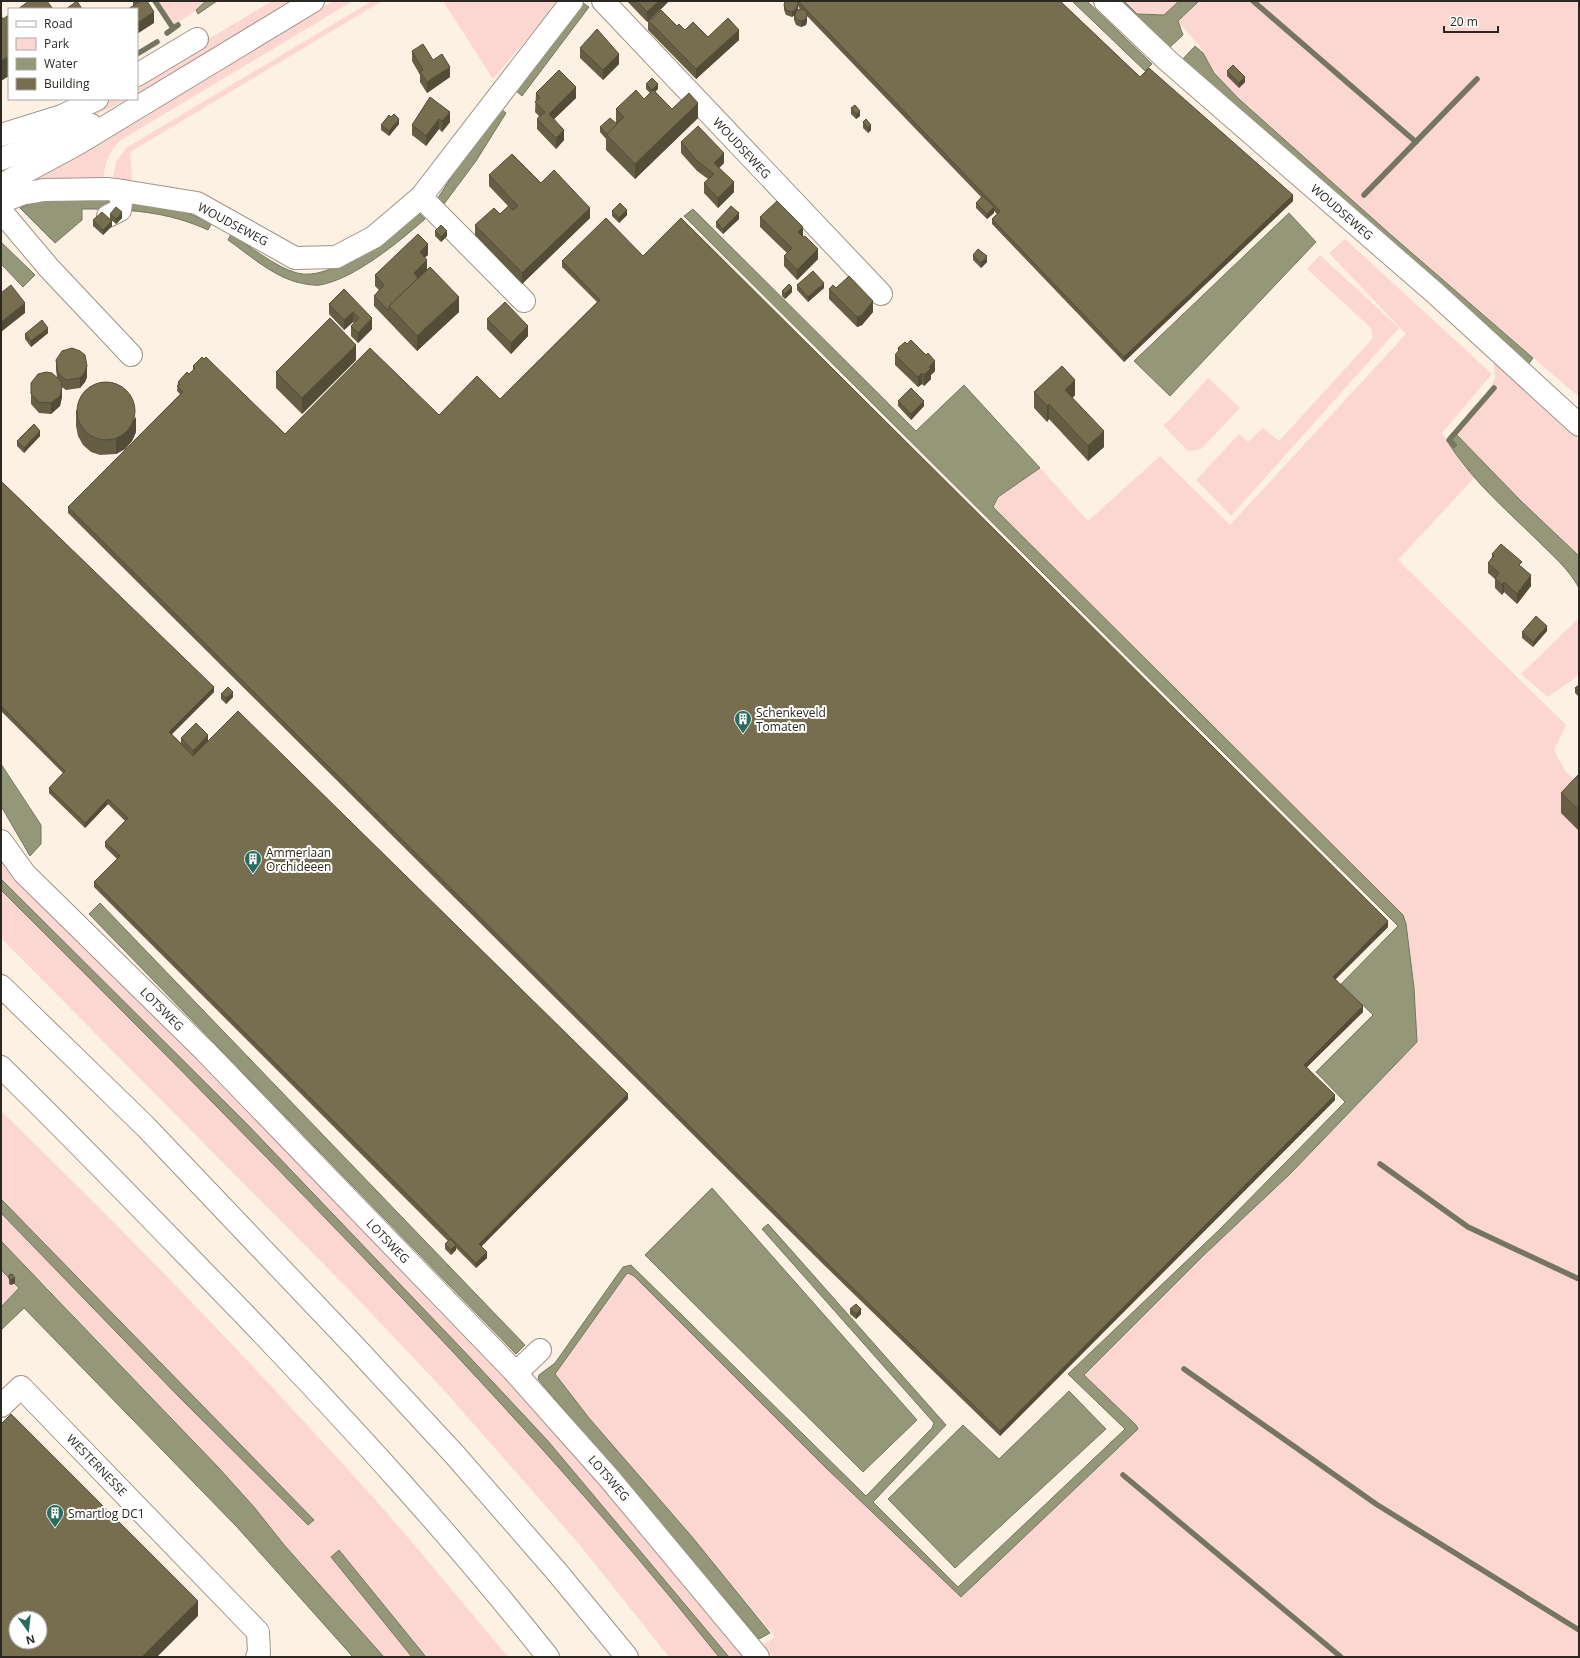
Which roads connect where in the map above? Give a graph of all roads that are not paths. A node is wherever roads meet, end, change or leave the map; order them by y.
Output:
1 (313, 1) edge
2 (572, 1) edge
3 (603, 1) edge
4 (1104, 1) edge
5 (197, 39) dead end
6 (138, 74) edge
7 (96, 100) edge
8 (117, 118) junction
9 (1, 135) edge
10 (1, 159) edge
11 (1, 185) edge
12 (421, 197) junction
13 (1, 202) edge
14 (1, 211) edge
15 (881, 294) dead end
16 (524, 301) dead end
17 (131, 355) dead end
18 (1579, 425) edge
19 (1, 841) edge
20 (1, 986) edge
21 (1, 1067) edge
22 (540, 1350) dead end
23 (516, 1373) junction
24 (1, 1406) edge
25 (257, 1657) edge
26 (548, 1657) edge
27 (627, 1657) edge
28 (758, 1657) edge

1 - 8 main road
2 - 12 main road, WOUDSEWEG
3 - 15 main road, WOUDSEWEG
4 - 18 main road, WOUDSEWEG
5 - 6 main road
7 - 9 main road
8 - 10 main road
8 - 11 main road
12 - 13 main road, WOUDSEWEG
12 - 16 main road
14 - 17 main road
19 - 23 main road, LOTSWEG
20 - 27 main road
21 - 26 main road
22 - 23 main road
23 - 28 main road, LOTSWEG
24 - 25 main road, WESTERNESSE

